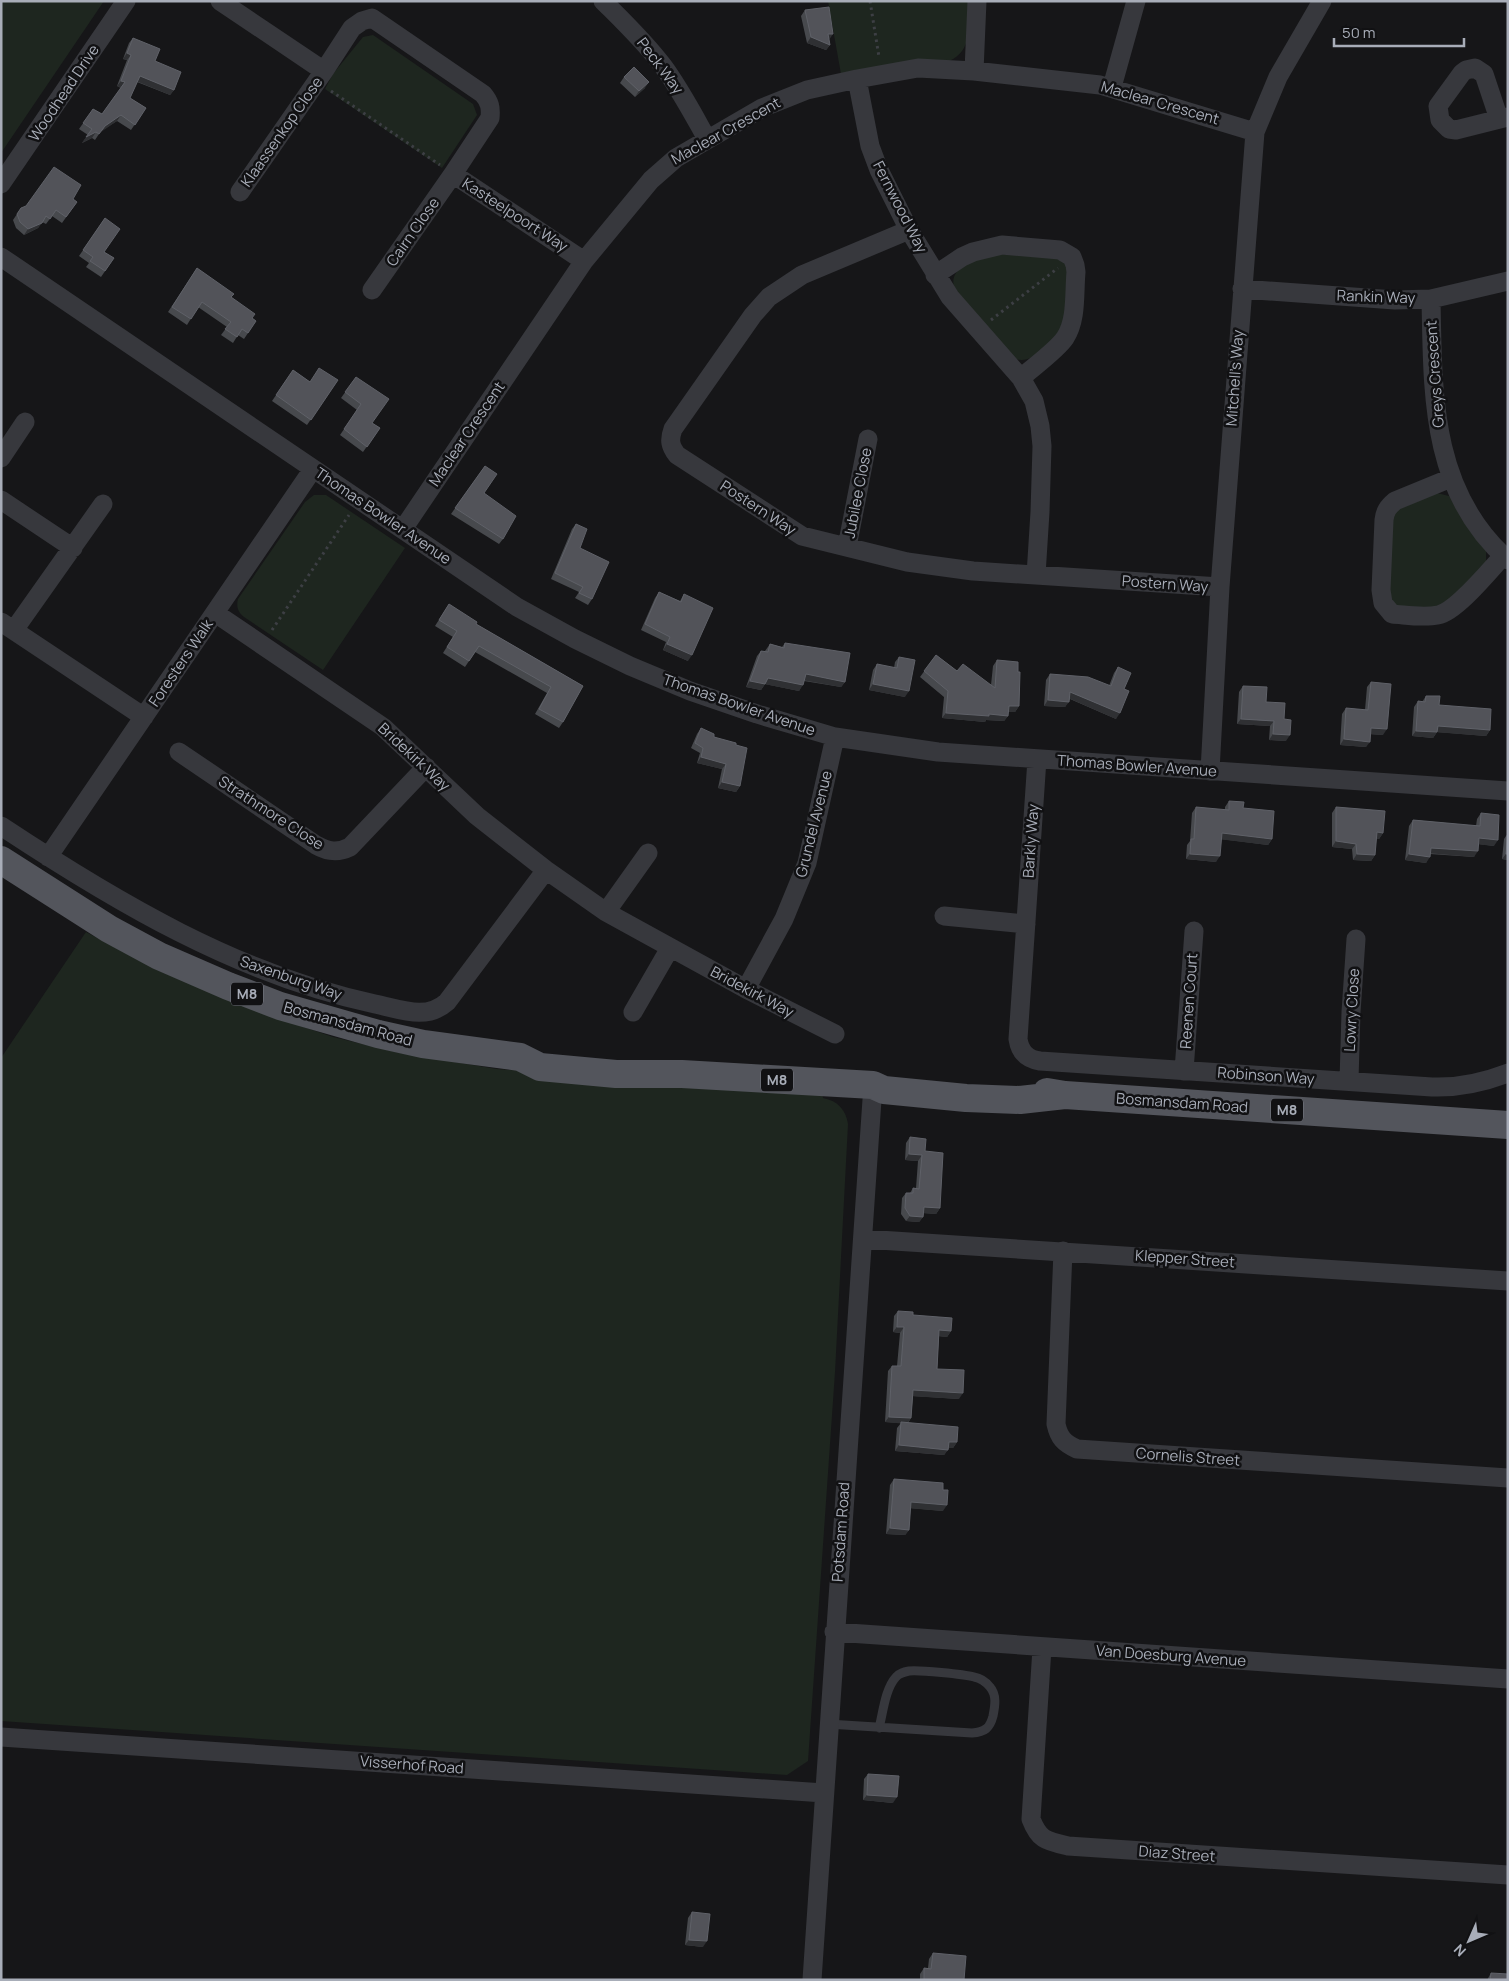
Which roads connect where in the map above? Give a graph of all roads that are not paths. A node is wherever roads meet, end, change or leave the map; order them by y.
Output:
1 (126, 1) edge
2 (220, 1) edge
3 (603, 1) edge
4 (977, 1) edge
5 (1136, 1) edge
6 (1322, 1) edge
7 (974, 71) junction
8 (320, 76) junction
9 (857, 79) junction
10 (1112, 87) junction
11 (1255, 132) junction
12 (707, 139) junction
13 (453, 174) junction
14 (1, 184) edge
15 (240, 192) dead end
16 (909, 230) junction
17 (1, 257) edge
18 (584, 261) junction
19 (935, 275) junction
20 (1508, 281) edge
21 (1242, 289) junction
22 (372, 290) dead end
23 (1431, 299) junction
24 (1021, 378) junction
25 (24, 422) dead end
26 (868, 439) dead end
27 (1, 458) edge
28 (313, 469) junction
29 (1451, 478) junction
30 (1, 500) edge
31 (103, 504) dead end
32 (403, 528) junction
33 (74, 548) junction
34 (847, 548) junction
35 (1505, 558) edge
36 (1036, 575) junction
37 (1220, 587) junction
38 (215, 613) junction
39 (8, 626) edge
40 (144, 717) junction
41 (835, 737) junction
42 (179, 752) dead end
43 (1037, 759) junction
44 (426, 767) junction
45 (1210, 771) junction
46 (1508, 791) edge
47 (1, 826) edge
48 (648, 852) dead end
49 (48, 857) junction
50 (1, 860) edge
51 (546, 870) junction
52 (606, 912) junction
53 (944, 916) dead end
54 (1026, 924) junction
55 (1194, 931) dead end
56 (1356, 939) dead end
57 (670, 948) junction
58 (746, 989) junction
59 (633, 1012) dead end
60 (836, 1034) dead end
61 (1024, 1054) joint
62 (1184, 1070) junction
63 (1508, 1073) edge
64 (1349, 1081) junction
65 (873, 1085) junction
66 (1508, 1125) edge
67 (863, 1239) junction
68 (1063, 1251) junction
69 (1508, 1282) edge
70 (1508, 1478) edge
71 (834, 1632) junction
72 (1042, 1648) junction
73 (1508, 1679) edge
74 (828, 1724) junction
75 (879, 1728) junction
76 (1, 1737) edge
77 (824, 1793) junction
78 (1508, 1875) edge
79 (812, 1980) edge

1 - 14 street, Woodhead Drive
2 - 8 street
3 - 12 street, Peck Way
4 - 7 street
5 - 10 street
6 - 11 street, Mitchell's Way
7 - 9 street, Maclear Crescent
7 - 10 street, Maclear Crescent
8 - 13 street, Kasteelpoort Way
8 - 15 street, Klaassenkop Close
9 - 12 street, Maclear Crescent
9 - 16 street, Fernwood Way
10 - 11 street, Maclear Crescent
11 - 21 street, Mitchell's Way
12 - 18 street, Maclear Crescent
13 - 18 street, Kasteelpoort Way
13 - 22 street, Cairn Close
16 - 19 street, Fernwood Way
16 - 34 street, Postern Way
17 - 28 street, Thomas Bowler Avenue
18 - 32 street, Maclear Crescent
19 - 24 street, Fernwood Way
19 - 24 street
20 - 23 street, Rankin Way
21 - 23 street, Rankin Way
21 - 37 street, Mitchell's Way
23 - 29 street, Greys Crescent
24 - 36 street, Fernwood Way
25 - 27 street
26 - 34 street, Jubilee Close
28 - 32 street, Thomas Bowler Avenue
28 - 38 street, Foresters Walk
29 - 35 street, Greys Crescent
29 - 35 street, Greys Crescent
30 - 33 street
31 - 33 street
32 - 41 street, Thomas Bowler Avenue
33 - 39 street
34 - 36 street, Postern Way
36 - 37 street, Postern Way
37 - 45 street, Mitchell's Way
38 - 40 street, Foresters Walk
38 - 44 street, Bridekirk Way
39 - 40 street
40 - 49 street, Foresters Walk
41 - 43 street, Thomas Bowler Avenue
41 - 58 street, Grundel Avenue
42 - 44 street, Strathmore Close
43 - 45 street, Thomas Bowler Avenue
43 - 54 street, Barkly Way
44 - 51 street, Bridekirk Way
45 - 46 street, Thomas Bowler Avenue
47 - 49 street, Saxenburg Way
48 - 52 street
49 - 51 street, Saxenburg Way
50 - 65 main road, Bosmansdam Road / M8
51 - 52 street, Bridekirk Way
52 - 57 street, Bridekirk Way
53 - 54 street
54 - 61 street, Barkly Way
55 - 62 street, Reenen Court
56 - 64 street, Lowry Close
57 - 58 street, Bridekirk Way
57 - 59 street
58 - 60 street, Bridekirk Way
61 - 62 street, Robinson Way
62 - 64 street, Robinson Way
63 - 64 street, Robinson Way
65 - 66 main road, Bosmansdam Road / M8
65 - 67 street, Potsdam Road
67 - 68 street, Klepper Street
67 - 71 street, Potsdam Road
68 - 69 street, Klepper Street
68 - 70 street, Cornelis Street
71 - 72 street, Van Doesburg Avenue
71 - 74 street, Potsdam Road
72 - 73 street, Van Doesburg Avenue
72 - 78 street, Diaz Street
74 - 75 lane
74 - 77 street, Potsdam Road
75 - 75 lane
76 - 77 street, Visserhof Road
77 - 79 street, Potsdam Road

